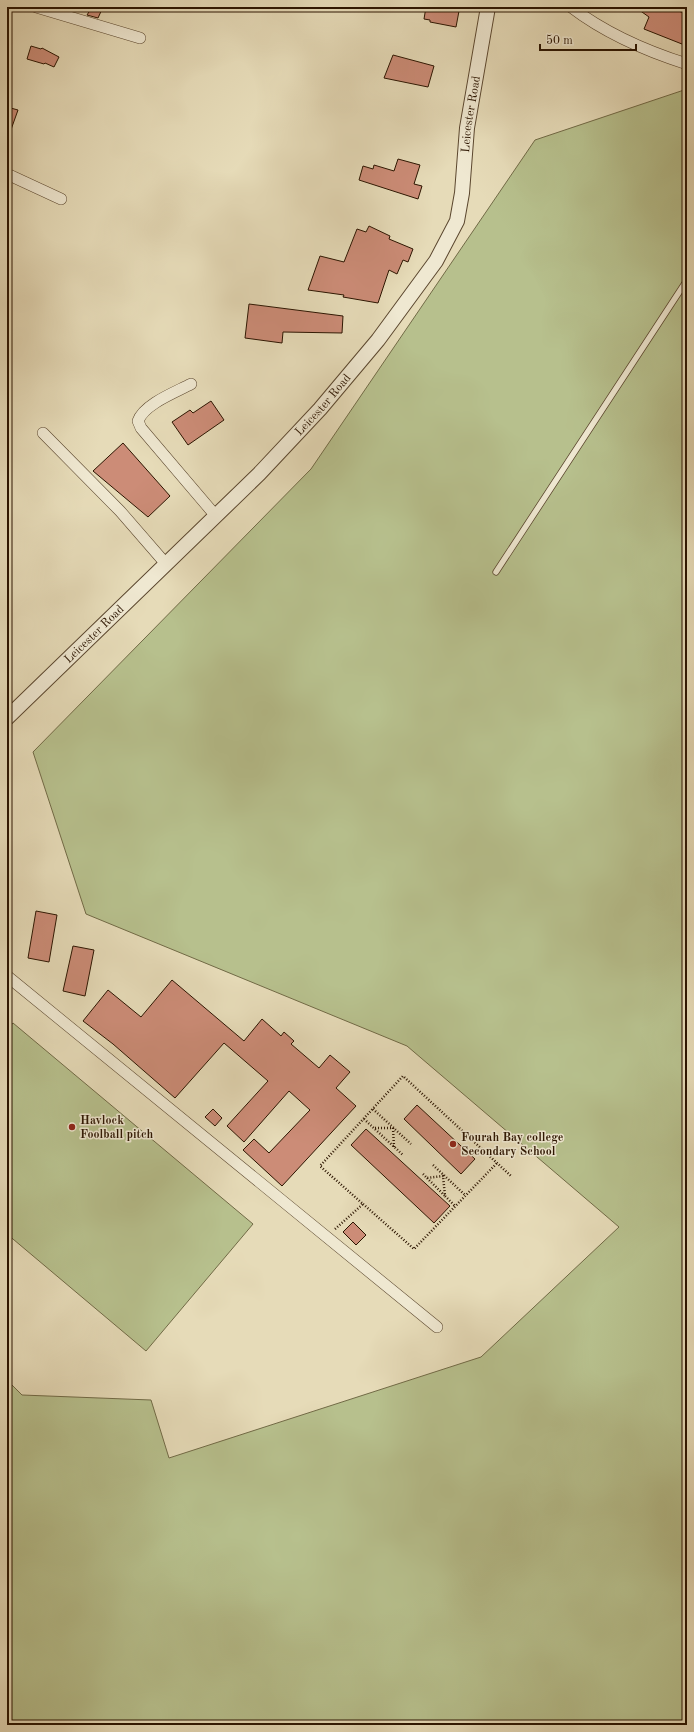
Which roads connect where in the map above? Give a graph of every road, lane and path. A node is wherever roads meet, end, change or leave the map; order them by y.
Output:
1 (36, 7) edge
2 (488, 7) edge
3 (571, 7) edge
4 (140, 38) dead end
5 (687, 64) edge
6 (7, 174) edge
7 (61, 199) dead end
8 (687, 280) edge
9 (191, 384) dead end
10 (43, 433) dead end
11 (215, 515) junction
12 (166, 564) junction
13 (496, 572) dead end
14 (7, 718) edge
15 (7, 976) edge
16 (373, 1109) junction
17 (364, 1119) junction
18 (375, 1128) junction
19 (393, 1128) junction
20 (411, 1144) dead end
21 (394, 1147) junction
22 (403, 1155) dead end
23 (497, 1163) junction
24 (433, 1166) dead end
25 (423, 1174) dead end
26 (443, 1176) junction
27 (511, 1176) dead end
28 (427, 1178) junction
29 (465, 1195) junction
30 (444, 1196) junction
31 (363, 1204) junction
32 (455, 1206) junction
33 (325, 1237) junction
34 (437, 1327) dead end

1 - 4 street
2 - 11 street, Leicester Road
3 - 5 street
6 - 7 street
8 - 13 lane
9 - 11 street
10 - 12 street
11 - 12 street, Leicester Road
12 - 14 street, Leicester Road
15 - 33 street
16 - 17 path
16 - 19 path
16 - 23 path
17 - 18 path
17 - 31 path
18 - 19 path
18 - 21 path
19 - 20 path
19 - 21 path
21 - 22 path
23 - 27 path
23 - 29 path
24 - 26 path
25 - 28 path
26 - 28 path
26 - 29 path
26 - 30 path
28 - 30 path
29 - 32 path
30 - 32 path
31 - 32 path
31 - 33 path
33 - 34 street

